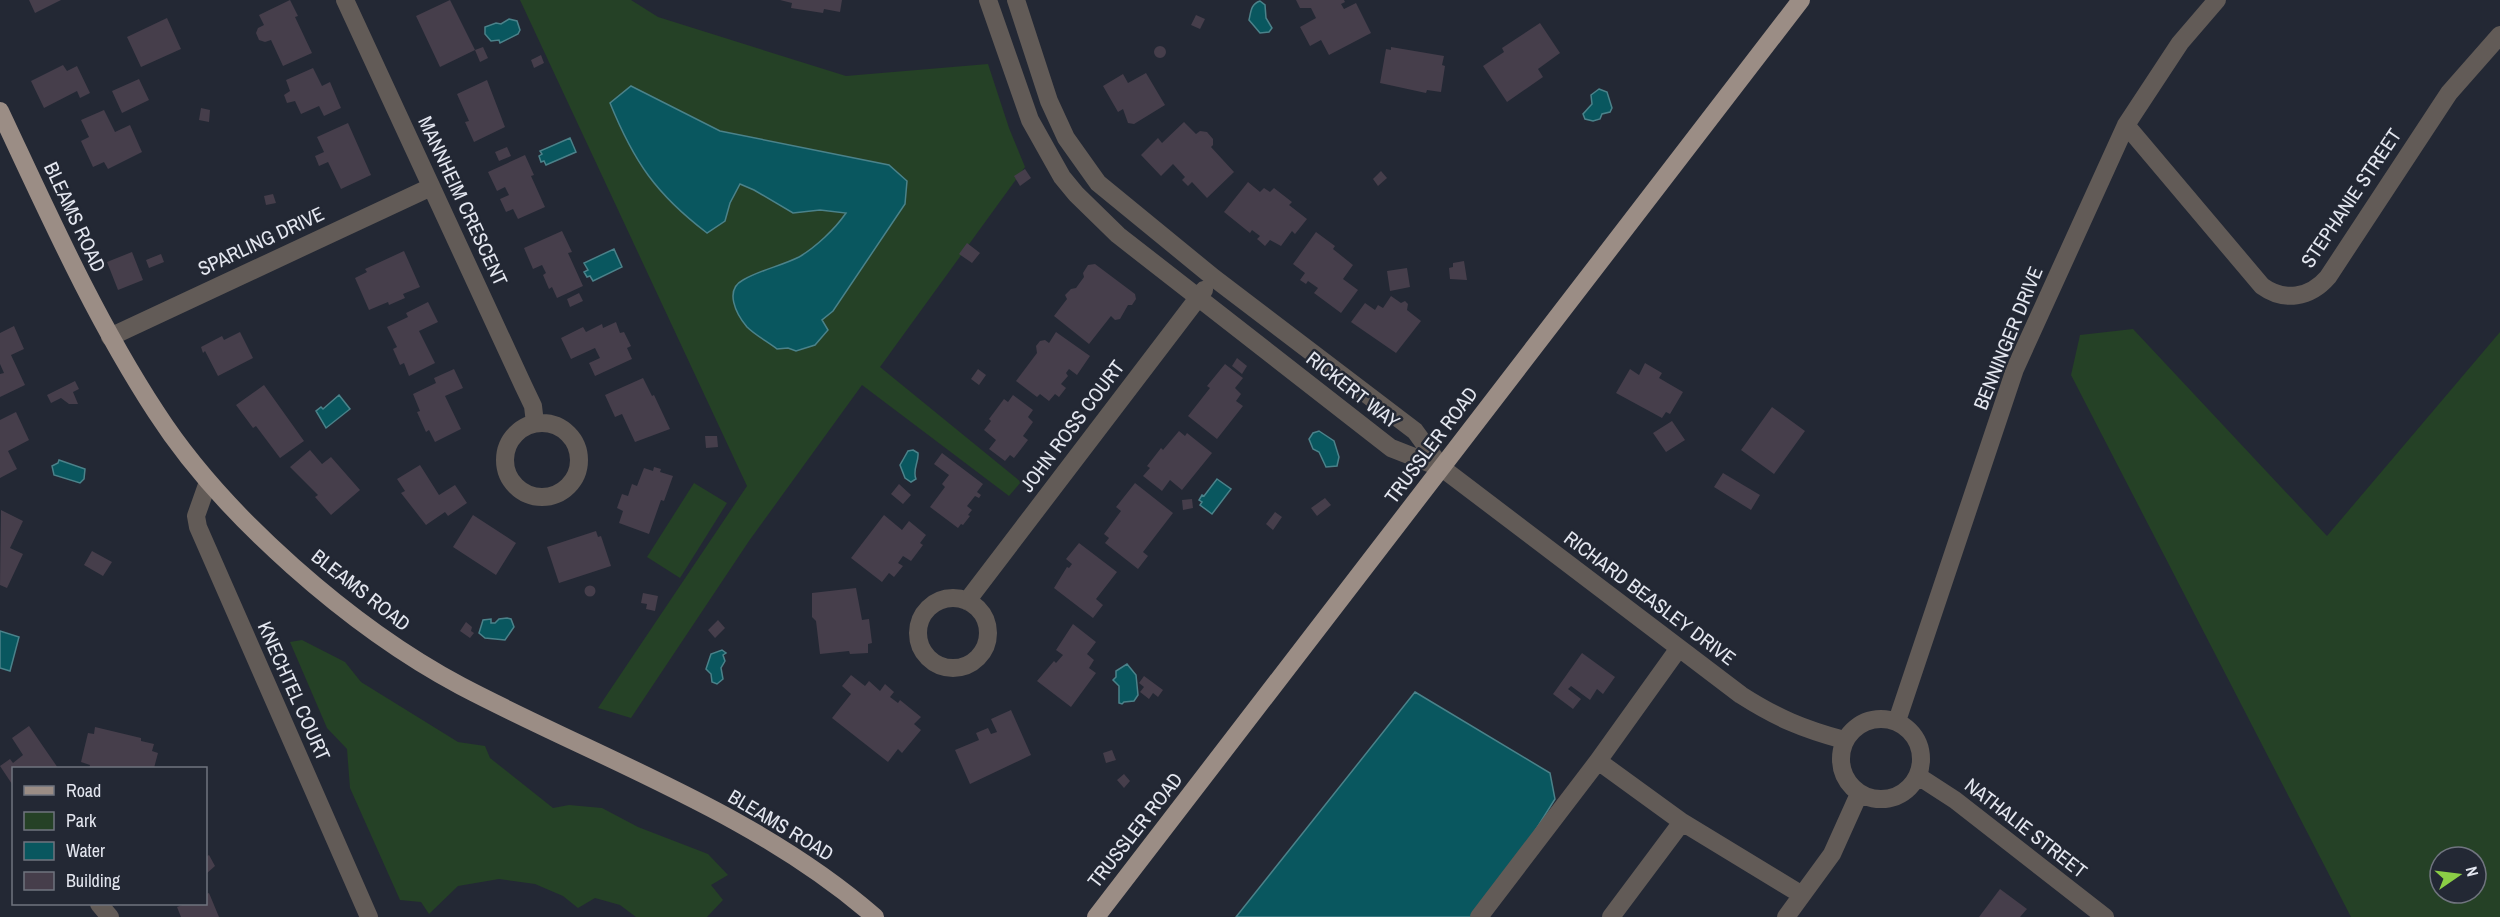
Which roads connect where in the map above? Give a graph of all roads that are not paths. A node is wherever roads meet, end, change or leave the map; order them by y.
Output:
1 (345, 0) edge
2 (988, 0) edge
3 (1016, 0) edge
4 (1801, 0) edge
5 (2217, 0) edge
6 (2500, 35) edge
7 (0, 111) edge
8 (2126, 125) junction
9 (431, 186) junction
10 (1214, 278) junction
11 (1198, 297) junction
12 (110, 337) junction
13 (535, 423) junction
14 (1442, 468) junction
15 (208, 482) junction
16 (967, 601) dead end
17 (1679, 648) junction
18 (1897, 722) junction
19 (1844, 740) junction
20 (1598, 761) junction
21 (1918, 776) junction
22 (1859, 794) junction
23 (1682, 822) junction
24 (1802, 895) junction
25 (101, 905) edge
26 (110, 917) edge
27 (369, 917) edge
28 (875, 917) edge
29 (1096, 917) edge
30 (1479, 917) edge
31 (1611, 917) edge
32 (1786, 917) edge
33 (2105, 917) edge

1 - 9 street, MANNHEIM CRESCENT
2 - 11 street, RICKERT WAY
3 - 10 street, RICKERT WAY
4 - 14 main road, TRUSSLER ROAD
5 - 8 street, BENNINGER DRIVE
6 - 8 street, STEPHANIE STREET
7 - 12 main road, BLEAMS ROAD
8 - 18 street, BENNINGER DRIVE
9 - 12 street, SPARLING DRIVE
9 - 13 street, MANNHEIM CRESCENT
10 - 11 street, JOHN ROSS COURT
10 - 14 street, RICKERT WAY
11 - 14 street, RICKERT WAY
11 - 16 street, JOHN ROSS COURT
12 - 15 main road, BLEAMS ROAD
13 - 13 street
14 - 17 street, RICHARD BEASLEY DRIVE
14 - 29 main road, TRUSSLER ROAD
15 - 27 street, KNECHTEL COURT
15 - 28 main road, BLEAMS ROAD
17 - 19 street, RICHARD BEASLEY DRIVE
17 - 20 street
18 - 19 street
18 - 21 street
19 - 22 street
20 - 23 street
20 - 30 street
21 - 22 street
21 - 33 street, NATHALIE STREET
22 - 24 street
23 - 24 street
23 - 31 street
24 - 32 street
25 - 26 street

